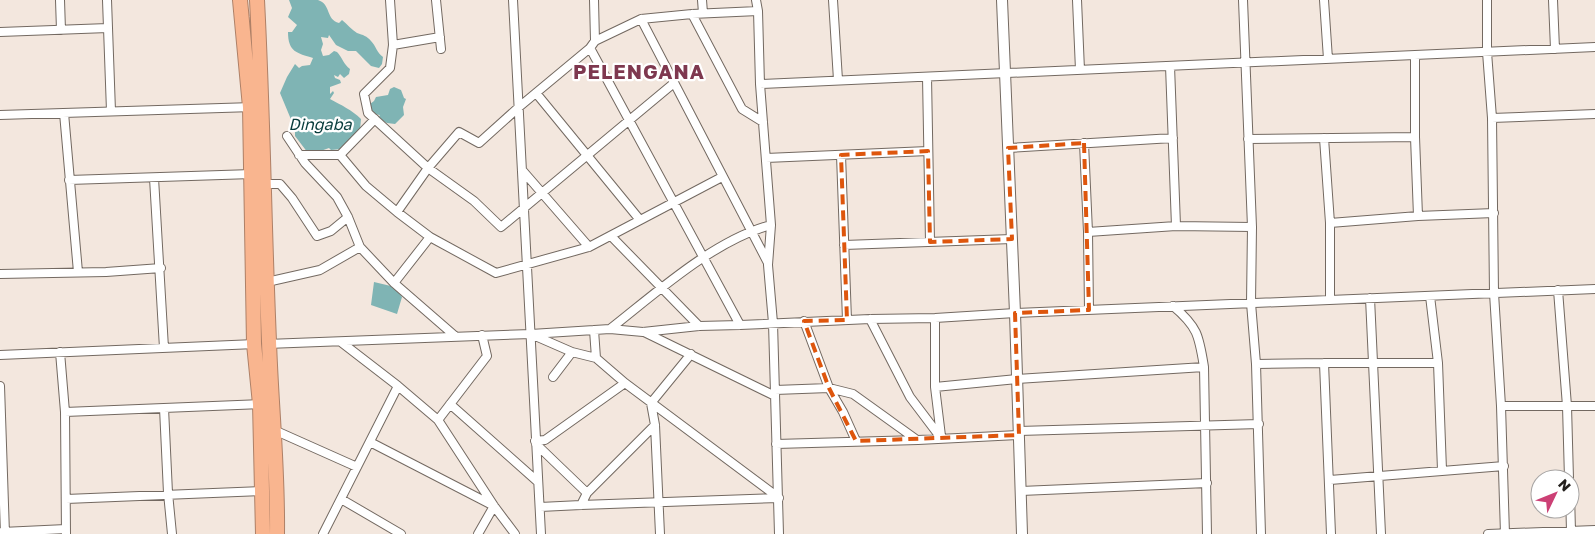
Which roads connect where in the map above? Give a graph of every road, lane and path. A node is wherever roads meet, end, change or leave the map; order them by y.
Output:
1 (60, 0) edge
2 (106, 0) edge
3 (240, 0) edge
4 (257, 0) edge
5 (390, 0) edge
6 (436, 0) edge
7 (513, 0) edge
8 (594, 0) edge
9 (702, 0) edge
10 (833, 0) edge
11 (1002, 0) edge
12 (1077, 0) edge
13 (1243, 0) edge
14 (1324, 0) edge
15 (1487, 0) edge
16 (1553, 0) edge
17 (756, 4) edge
18 (703, 13) junction
19 (692, 14) junction
20 (641, 19) junction
21 (108, 28) junction
22 (61, 30) junction
23 (0, 32) edge
24 (440, 37) junction
25 (595, 41) junction
26 (393, 45) junction
27 (1595, 47) edge
28 (590, 48) junction
29 (441, 49) dead end
30 (1555, 49) junction
31 (1487, 52) junction
32 (1415, 55) junction
33 (1328, 59) junction
34 (1246, 62) junction
35 (1170, 66) junction
36 (1080, 70) junction
37 (1005, 73) junction
38 (927, 77) junction
39 (838, 80) junction
40 (674, 83) junction
41 (760, 84) junction
42 (536, 93) junction
43 (256, 107) junction
44 (519, 107) junction
45 (111, 111) junction
46 (64, 114) junction
47 (1595, 114) edge
48 (0, 116) edge
49 (1492, 118) junction
50 (375, 119) junction
51 (629, 120) junction
52 (763, 122) junction
53 (287, 136) dead end
54 (1415, 136) junction
55 (1173, 138) junction
56 (1324, 138) junction
57 (1248, 139) junction
58 (1084, 144) junction
59 (1008, 148) junction
60 (928, 151) junction
61 (588, 154) junction
62 (299, 155) junction
63 (340, 155) junction
64 (841, 155) junction
65 (766, 158) junction
66 (428, 168) junction
67 (522, 170) junction
68 (252, 174) junction
69 (722, 177) junction
70 (154, 178) junction
71 (69, 180) junction
72 (264, 184) junction
73 (542, 192) junction
74 (673, 202) junction
75 (524, 208) junction
76 (397, 212) junction
77 (1494, 213) junction
78 (1418, 216) junction
79 (348, 217) junction
80 (640, 220) junction
81 (1330, 223) junction
82 (771, 225) junction
83 (1176, 226) junction
84 (1252, 227) junction
85 (751, 231) junction
86 (1088, 232) junction
87 (430, 236) junction
88 (612, 236) junction
89 (1012, 239) junction
90 (930, 242) junction
91 (844, 245) junction
92 (360, 247) junction
93 (589, 247) junction
94 (704, 258) junction
95 (527, 264) junction
96 (768, 265) junction
97 (160, 268) junction
98 (78, 272) junction
99 (0, 274) edge
100 (267, 282) junction
101 (394, 284) junction
102 (662, 289) junction
103 (1595, 289) edge
104 (1558, 290) junction
105 (1494, 293) junction
106 (1430, 296) junction
107 (1370, 298) junction
108 (1330, 300) junction
109 (1251, 303) junction
110 (1173, 306) junction
111 (1089, 310) junction
112 (1015, 313) junction
113 (935, 318) junction
114 (870, 319) junction
115 (847, 320) junction
116 (804, 321) junction
117 (773, 323) junction
118 (699, 326) junction
119 (740, 326) junction
120 (610, 329) junction
121 (594, 330) junction
122 (643, 332) junction
123 (530, 334) junction
124 (482, 335) junction
125 (455, 336) junction
126 (341, 342) junction
127 (262, 344) junction
128 (164, 348) junction
129 (60, 352) junction
130 (572, 352) junction
131 (0, 354) edge
132 (691, 354) junction
133 (596, 358) junction
134 (1324, 363) junction
135 (1374, 363) junction
136 (1256, 364) junction
137 (1438, 364) junction
138 (1204, 367) junction
139 (553, 377) dead end
140 (1017, 379) junction
141 (625, 383) junction
142 (0, 386) edge
143 (398, 386) junction
144 (828, 388) junction
145 (935, 388) junction
146 (775, 393) junction
147 (651, 403) junction
148 (260, 404) junction
149 (450, 404) junction
150 (1502, 406) junction
151 (1567, 406) junction
152 (1595, 406) edge
153 (164, 408) junction
154 (65, 412) junction
155 (1, 418) edge
156 (438, 420) junction
157 (1258, 424) junction
158 (655, 425) junction
159 (1206, 426) junction
160 (274, 430) junction
161 (1019, 433) junction
162 (941, 438) junction
163 (918, 440) junction
164 (856, 441) junction
165 (370, 442) junction
166 (535, 442) junction
167 (776, 444) junction
168 (1504, 466) junction
169 (358, 467) junction
170 (1570, 469) edge
171 (1442, 470) junction
172 (1, 476) edge
173 (1378, 476) junction
174 (1330, 480) junction
175 (538, 482) junction
176 (1207, 483) junction
177 (263, 491) junction
178 (1021, 491) junction
179 (168, 493) junction
180 (587, 493) junction
181 (66, 498) junction
182 (779, 498) junction
183 (341, 499) junction
184 (660, 502) junction
185 (581, 505) junction
186 (494, 506) junction
187 (540, 508) junction
188 (1571, 519) edge
189 (1595, 530) edge
190 (1571, 531) junction
191 (66, 532) edge
192 (170, 532) edge
193 (3, 533) edge
194 (263, 534) edge
195 (277, 534) edge
196 (323, 534) edge
197 (401, 534) edge
198 (478, 534) edge
199 (515, 534) edge
200 (541, 534) edge
201 (660, 534) edge
202 (779, 534) edge
203 (1022, 534) edge
204 (1207, 534) edge
205 (1261, 534) edge
206 (1331, 534) edge
207 (1381, 534) edge
208 (1488, 534) edge
209 (1505, 534) edge

1 - 22 street
2 - 21 street
3 - 43 highway
4 - 43 highway
5 - 26 street
6 - 24 street
7 - 44 street
8 - 25 street
9 - 18 street
10 - 39 street
11 - 37 street
12 - 36 street
13 - 34 street
14 - 33 street
15 - 31 street
16 - 30 street
17 - 18 street
17 - 41 street
18 - 19 street
19 - 20 street
19 - 52 street
20 - 25 street
20 - 40 street
21 - 22 street
21 - 45 street
22 - 23 street
24 - 26 street
24 - 29 street
25 - 28 street
26 - 50 street
27 - 30 street
28 - 42 street
28 - 51 street
30 - 31 street
31 - 32 street
31 - 49 street
32 - 33 street
32 - 54 street
33 - 34 street
34 - 35 street
34 - 57 street
35 - 36 street
35 - 55 street
36 - 37 street
37 - 38 street
37 - 59 street
38 - 39 street
38 - 60 street
39 - 41 street
40 - 51 street
40 - 69 street
41 - 52 street
42 - 44 street
42 - 61 street
43 - 45 street
43 - 68 highway
43 - 72 highway
44 - 66 street
44 - 67 street
45 - 46 street
46 - 48 street
46 - 71 street
47 - 49 street
49 - 77 street
50 - 63 street
50 - 66 street
51 - 61 street
51 - 74 street
52 - 65 street
53 - 62 street
54 - 56 street
54 - 78 street
55 - 58 street
55 - 83 street
56 - 57 street
56 - 81 street
57 - 84 street
58 - 59 street
58 - 86 street
59 - 89 street
60 - 64 street
60 - 90 street
61 - 73 street
61 - 80 street
62 - 63 street
62 - 79 street
63 - 76 street
64 - 65 street
64 - 91 street
65 - 82 street
66 - 75 street
66 - 76 street
67 - 73 street
67 - 75 street
68 - 70 street
68 - 127 highway
69 - 74 street
69 - 85 street
70 - 71 street
70 - 97 street
71 - 98 street
72 - 79 street
72 - 100 highway
73 - 75 street
73 - 93 street
74 - 80 street
74 - 94 street
75 - 95 street
76 - 87 street
77 - 78 street
77 - 105 street
78 - 81 street
79 - 92 street
80 - 88 street
81 - 108 street
82 - 85 street
82 - 96 street
83 - 84 street
83 - 86 street
84 - 109 street
85 - 94 street
85 - 96 street
86 - 111 street
87 - 95 street
87 - 101 street
88 - 93 street
88 - 102 street
89 - 90 street
89 - 112 street
90 - 91 street
91 - 115 street
92 - 100 street
92 - 101 street
93 - 95 street
94 - 102 street
94 - 119 street
95 - 123 street
96 - 117 street
97 - 98 street
97 - 128 street
98 - 99 street
100 - 127 highway
101 - 125 street
102 - 118 street
102 - 120 street
103 - 104 street
104 - 105 street
104 - 151 street
105 - 106 street
105 - 150 street
106 - 107 street
106 - 137 street
107 - 108 street
107 - 135 street
108 - 109 street
109 - 110 street
109 - 136 street
110 - 111 street
110 - 138 street
111 - 112 street
112 - 113 street
112 - 140 street
113 - 114 street
113 - 145 street
114 - 115 street
114 - 162 street
115 - 116 street
116 - 117 street
116 - 144 street
117 - 119 street
117 - 146 street
118 - 119 street
118 - 122 street
120 - 121 street
120 - 122 street
121 - 123 street
121 - 133 street
122 - 132 street
123 - 124 street
123 - 130 street
123 - 166 street
124 - 125 street
124 - 149 street
125 - 126 street
126 - 127 street
126 - 143 street
127 - 128 street
127 - 148 highway
127 - 160 highway
128 - 129 street
129 - 131 street
129 - 154 street
130 - 133 street
130 - 139 street
132 - 146 street
132 - 147 street
133 - 141 street
134 - 135 street
134 - 136 street
134 - 174 street
135 - 137 street
135 - 173 street
136 - 157 street
137 - 171 street
138 - 140 street
138 - 159 street
140 - 145 street
140 - 161 street
141 - 147 street
141 - 166 street
142 - 155 street
143 - 156 street
143 - 165 street
144 - 146 street
144 - 163 street
144 - 164 street
145 - 162 street
146 - 167 street
147 - 158 street
147 - 182 street
148 - 153 street
148 - 177 highway
149 - 156 street
149 - 175 street
150 - 151 street
150 - 168 street
151 - 152 street
151 - 170 street
153 - 154 street
153 - 179 street
154 - 181 street
155 - 172 street
156 - 186 street
157 - 159 street
157 - 205 street
158 - 180 street
158 - 184 street
159 - 161 street
159 - 176 street
160 - 169 street
160 - 195 highway
161 - 162 street
161 - 178 street
162 - 163 street
163 - 164 street
164 - 167 street
165 - 169 street
165 - 186 street
166 - 175 street
166 - 180 street
167 - 182 street
168 - 171 street
168 - 209 street
169 - 183 street
171 - 173 street
172 - 193 street
173 - 174 street
173 - 207 street
174 - 206 street
175 - 187 street
176 - 178 street
176 - 204 street
177 - 179 street
177 - 194 highway
178 - 203 street
179 - 181 street
179 - 192 street
180 - 185 street
181 - 191 street
182 - 184 street
182 - 202 street
183 - 196 street
183 - 197 street
184 - 185 street
184 - 201 street
185 - 187 street
186 - 198 street
186 - 199 street
187 - 200 street
188 - 190 street
189 - 190 street
190 - 209 street
191 - 193 street
208 - 209 street

